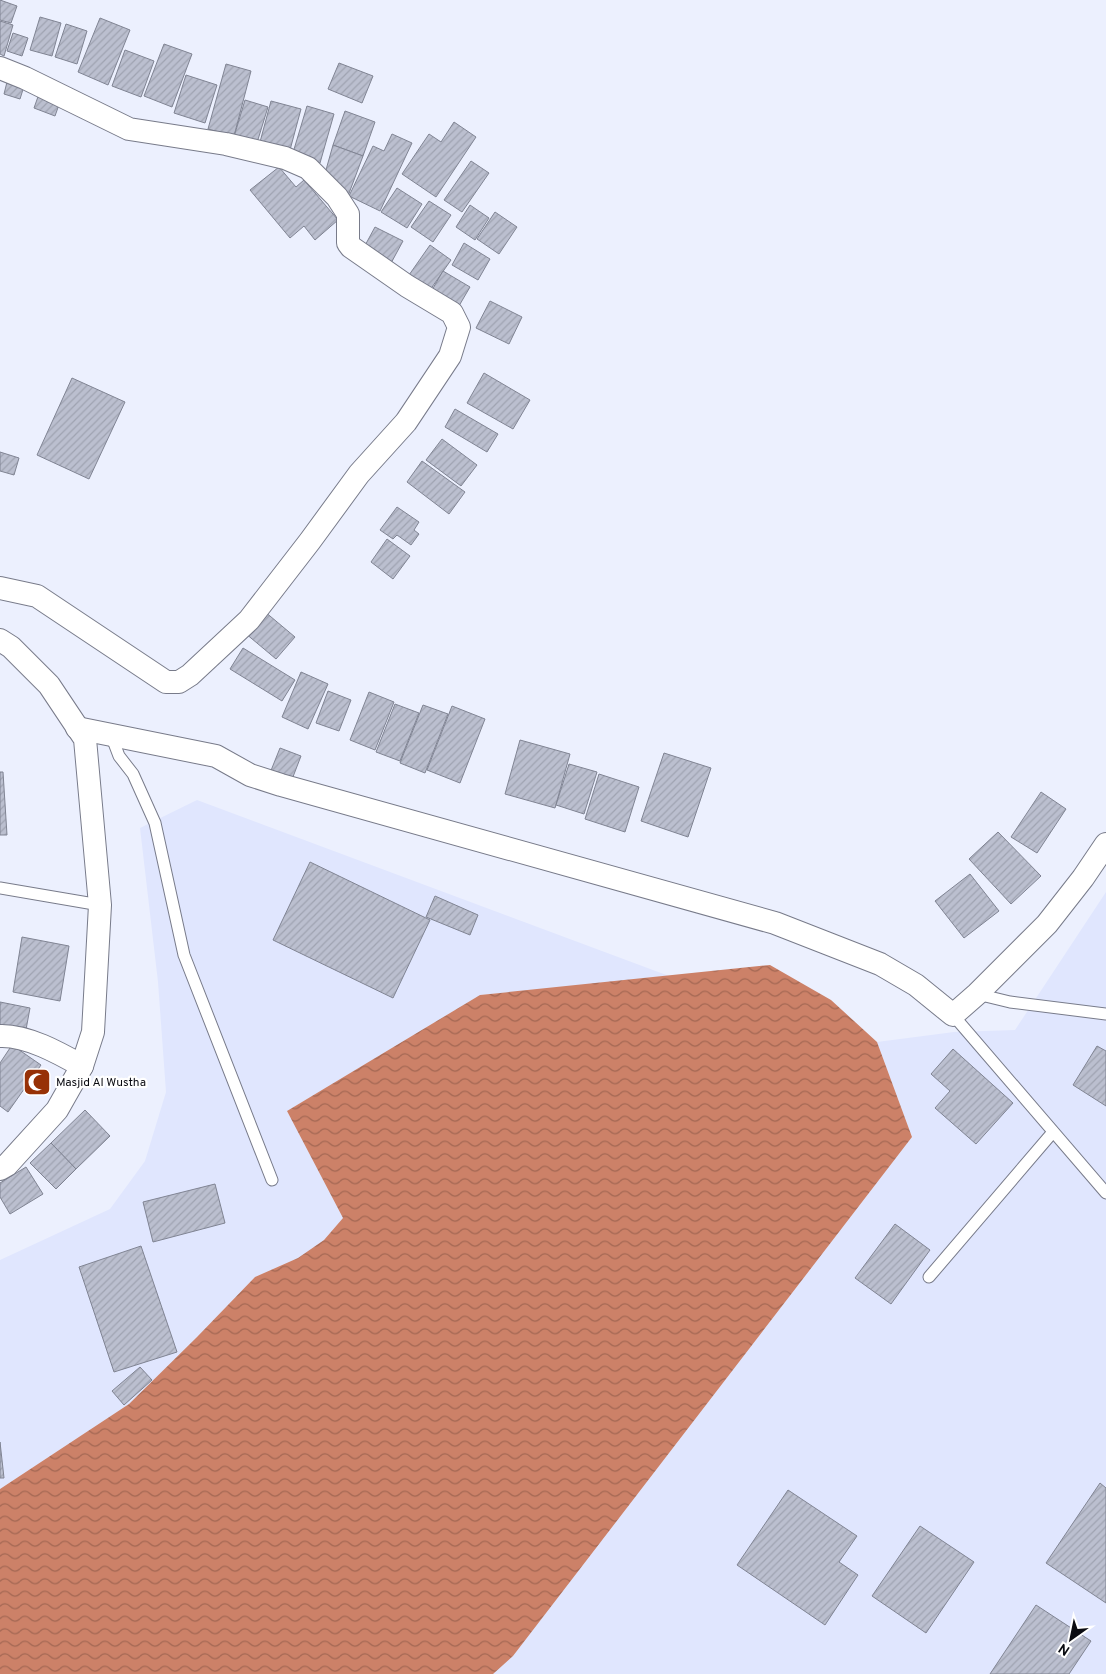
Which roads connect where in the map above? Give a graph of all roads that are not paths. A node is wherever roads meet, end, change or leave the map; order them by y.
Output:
1 (0, 68) edge
2 (0, 588) edge
3 (0, 640) edge
4 (77, 728) junction
5 (111, 735) junction
6 (1106, 844) edge
7 (0, 888) edge
8 (100, 905) junction
9 (976, 994) junction
10 (1106, 1014) edge
11 (953, 1015) junction
12 (0, 1036) edge
13 (82, 1066) junction
14 (1053, 1132) junction
15 (0, 1169) edge
16 (272, 1180) dead end
17 (1106, 1193) edge
18 (929, 1277) dead end

1 - 2 street
3 - 4 street
4 - 5 street
4 - 8 street
5 - 11 street
5 - 16 lane
6 - 9 street
7 - 8 lane
8 - 13 street
9 - 10 lane
9 - 11 street
11 - 14 lane
12 - 13 street
13 - 15 street
14 - 17 lane
14 - 18 lane

